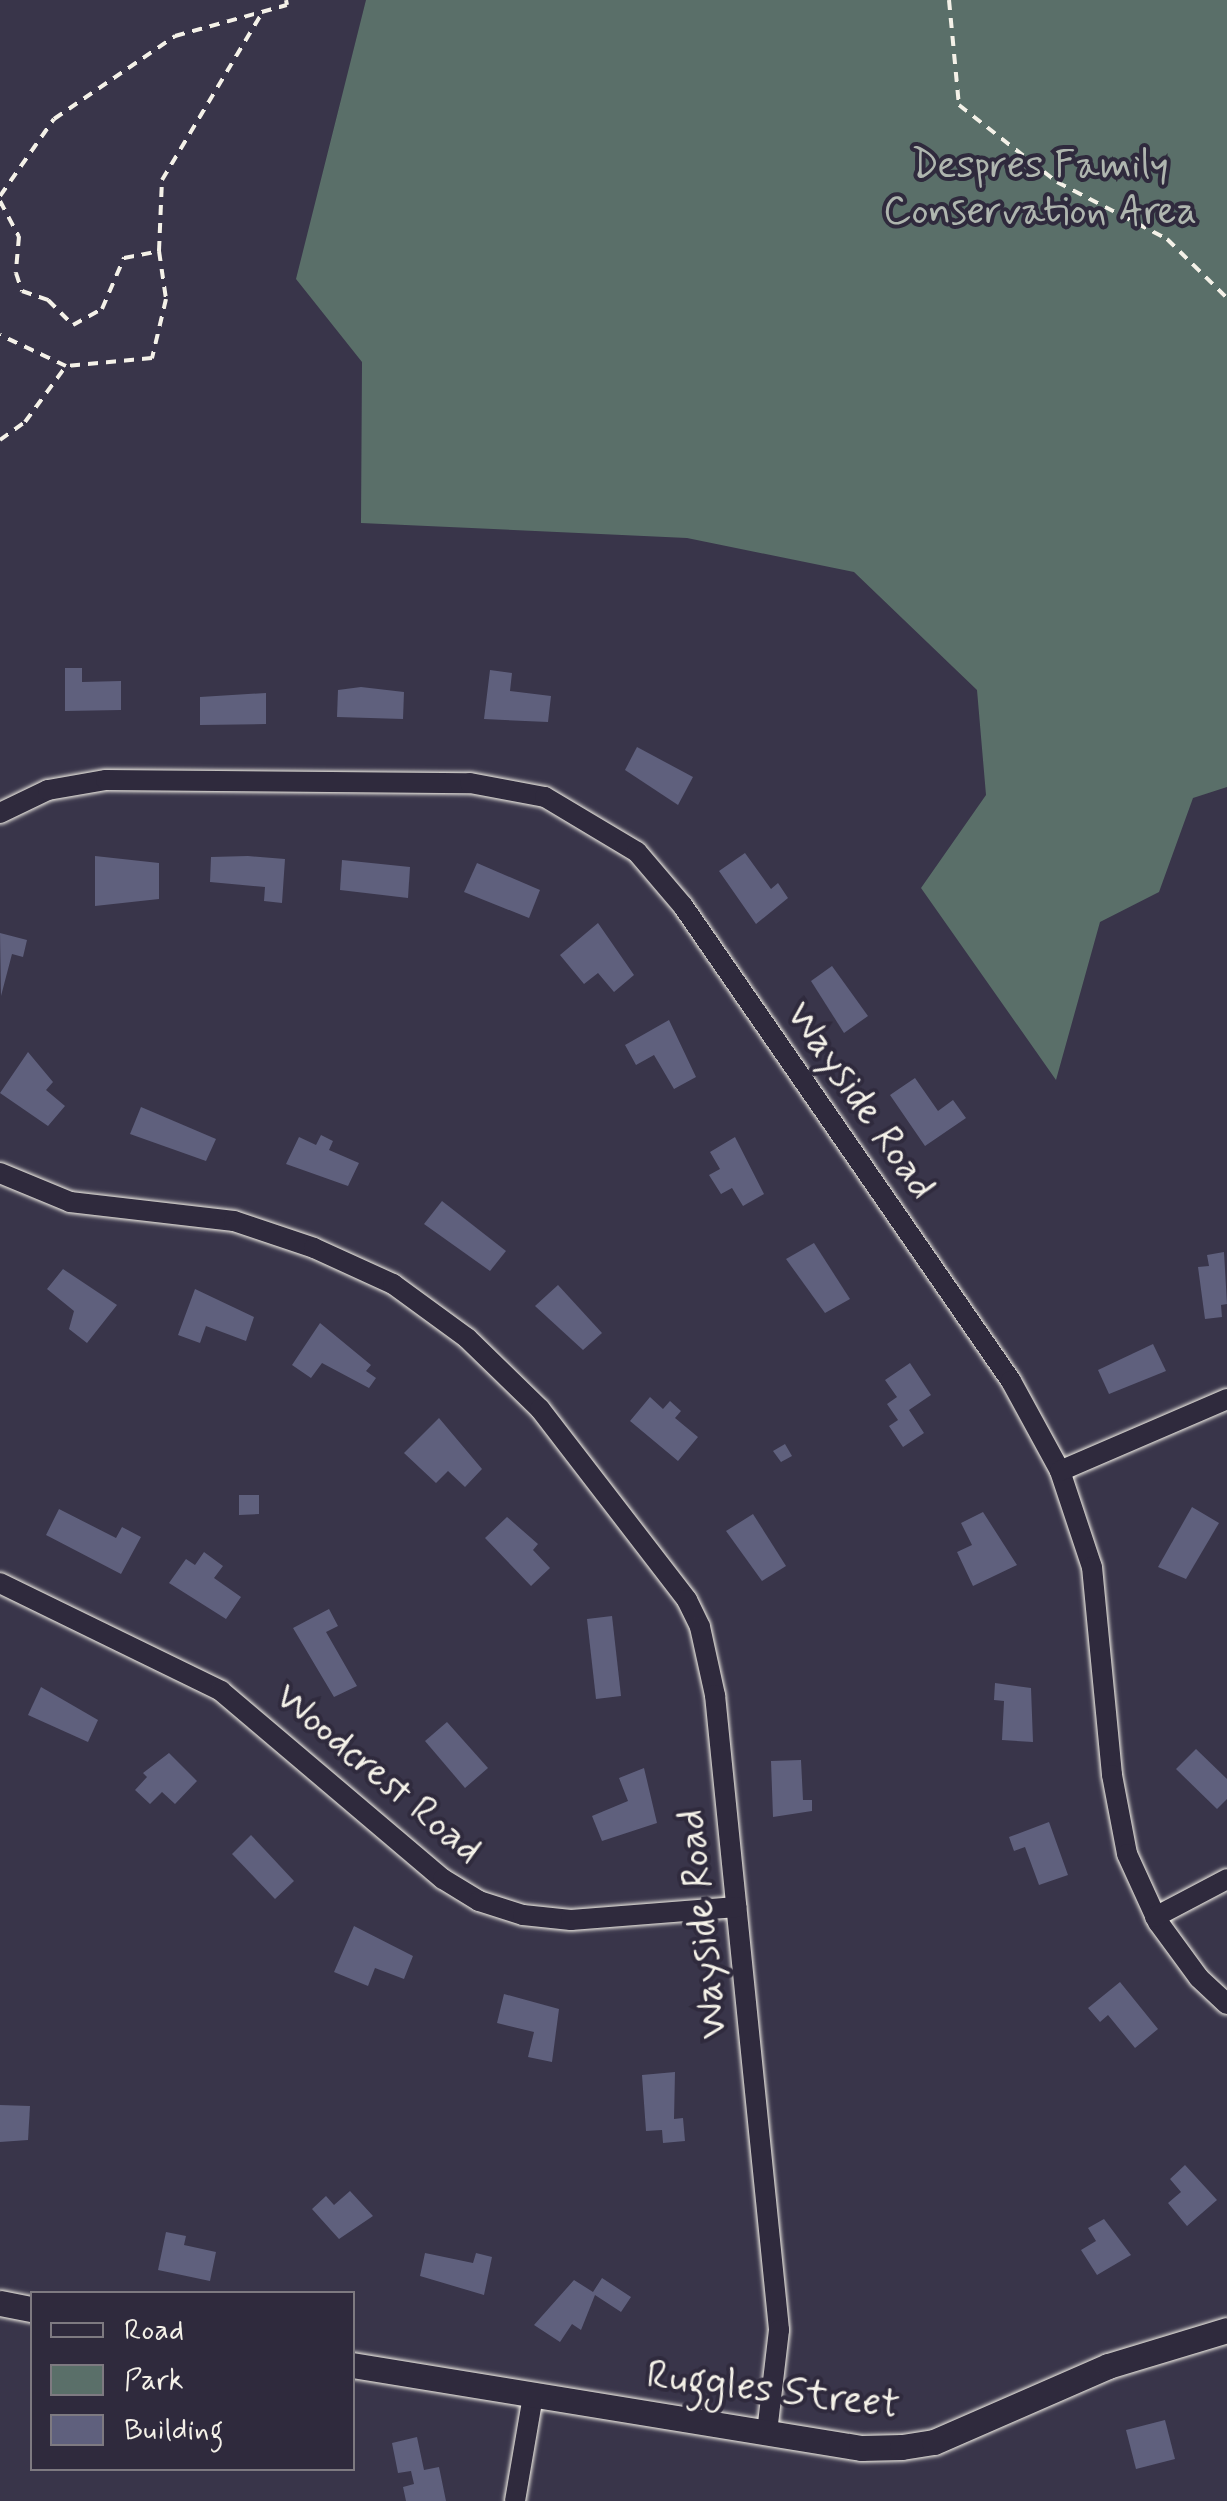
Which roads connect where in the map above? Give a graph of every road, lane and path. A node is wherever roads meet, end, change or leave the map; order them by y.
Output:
1 (286, 0) edge
2 (950, 0) edge
3 (262, 12) junction
4 (0, 198) edge
5 (158, 250) junction
6 (1227, 298) edge
7 (0, 334) edge
8 (66, 366) junction
9 (0, 440) edge
10 (0, 813) edge
11 (0, 1173) edge
12 (1227, 1399) edge
13 (1060, 1471) junction
14 (0, 1583) edge
15 (1227, 1879) edge
16 (736, 1907) junction
17 (1155, 1917) junction
18 (1227, 2004) edge
19 (0, 2303) edge
20 (30, 2309) edge
21 (1227, 2330) edge
22 (355, 2366) edge
23 (534, 2396) junction
24 (767, 2432) junction
25 (516, 2501) edge

1 - 3 path
2 - 6 path
3 - 4 path
3 - 5 path
4 - 5 path
5 - 8 path
7 - 8 path
8 - 9 path
10 - 13 street, Wayside Road
11 - 16 street, Wayside Road
12 - 13 street
13 - 17 street, Wayside Road
14 - 16 street, Woodcrest Road
15 - 17 street
16 - 24 street, Wayside Road
17 - 18 street, Wayside Road
19 - 20 street
21 - 24 street, Ruggles Street
22 - 23 street, Ruggles Street
23 - 24 street, Ruggles Street
23 - 25 street

